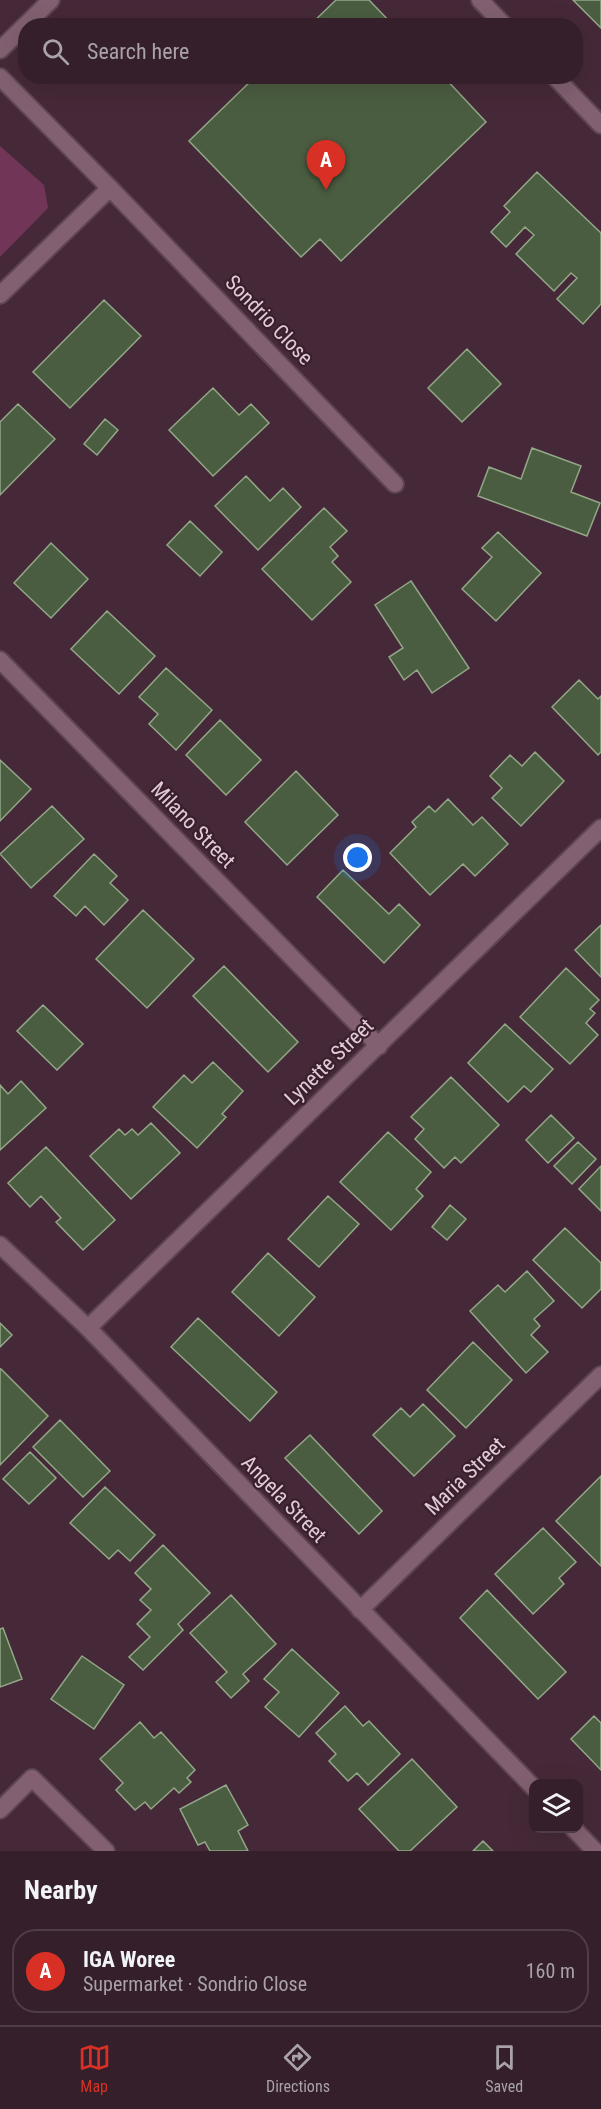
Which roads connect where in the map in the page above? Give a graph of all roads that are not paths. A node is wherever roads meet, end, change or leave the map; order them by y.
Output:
1 (51, 0) edge
2 (480, 0) edge
3 (33, 18) edge
4 (497, 18) edge
5 (18, 32) edge
6 (0, 50) edge
7 (0, 77) edge
8 (562, 84) edge
9 (598, 118) edge
10 (110, 188) junction
11 (0, 294) edge
12 (395, 484) dead end
13 (0, 660) edge
14 (601, 828) edge
15 (378, 1046) junction
16 (0, 1245) edge
17 (88, 1328) junction
18 (601, 1375) edge
19 (360, 1610) junction
20 (529, 1783) edge
21 (0, 1810) edge
22 (578, 1833) edge
23 (106, 1851) edge
24 (595, 1851) edge

1 - 3 street
2 - 4 street
5 - 6 street
7 - 10 street, Sondrio Close
8 - 9 street
10 - 11 street
10 - 12 street, Sondrio Close
13 - 15 street, Milano Street
14 - 15 street, Lynette Street
15 - 17 street, Lynette Street
16 - 17 street, Angela Street
17 - 19 street, Angela Street
18 - 19 street, Maria Street
19 - 20 street, Angela Street
21 - 23 street
22 - 24 street

